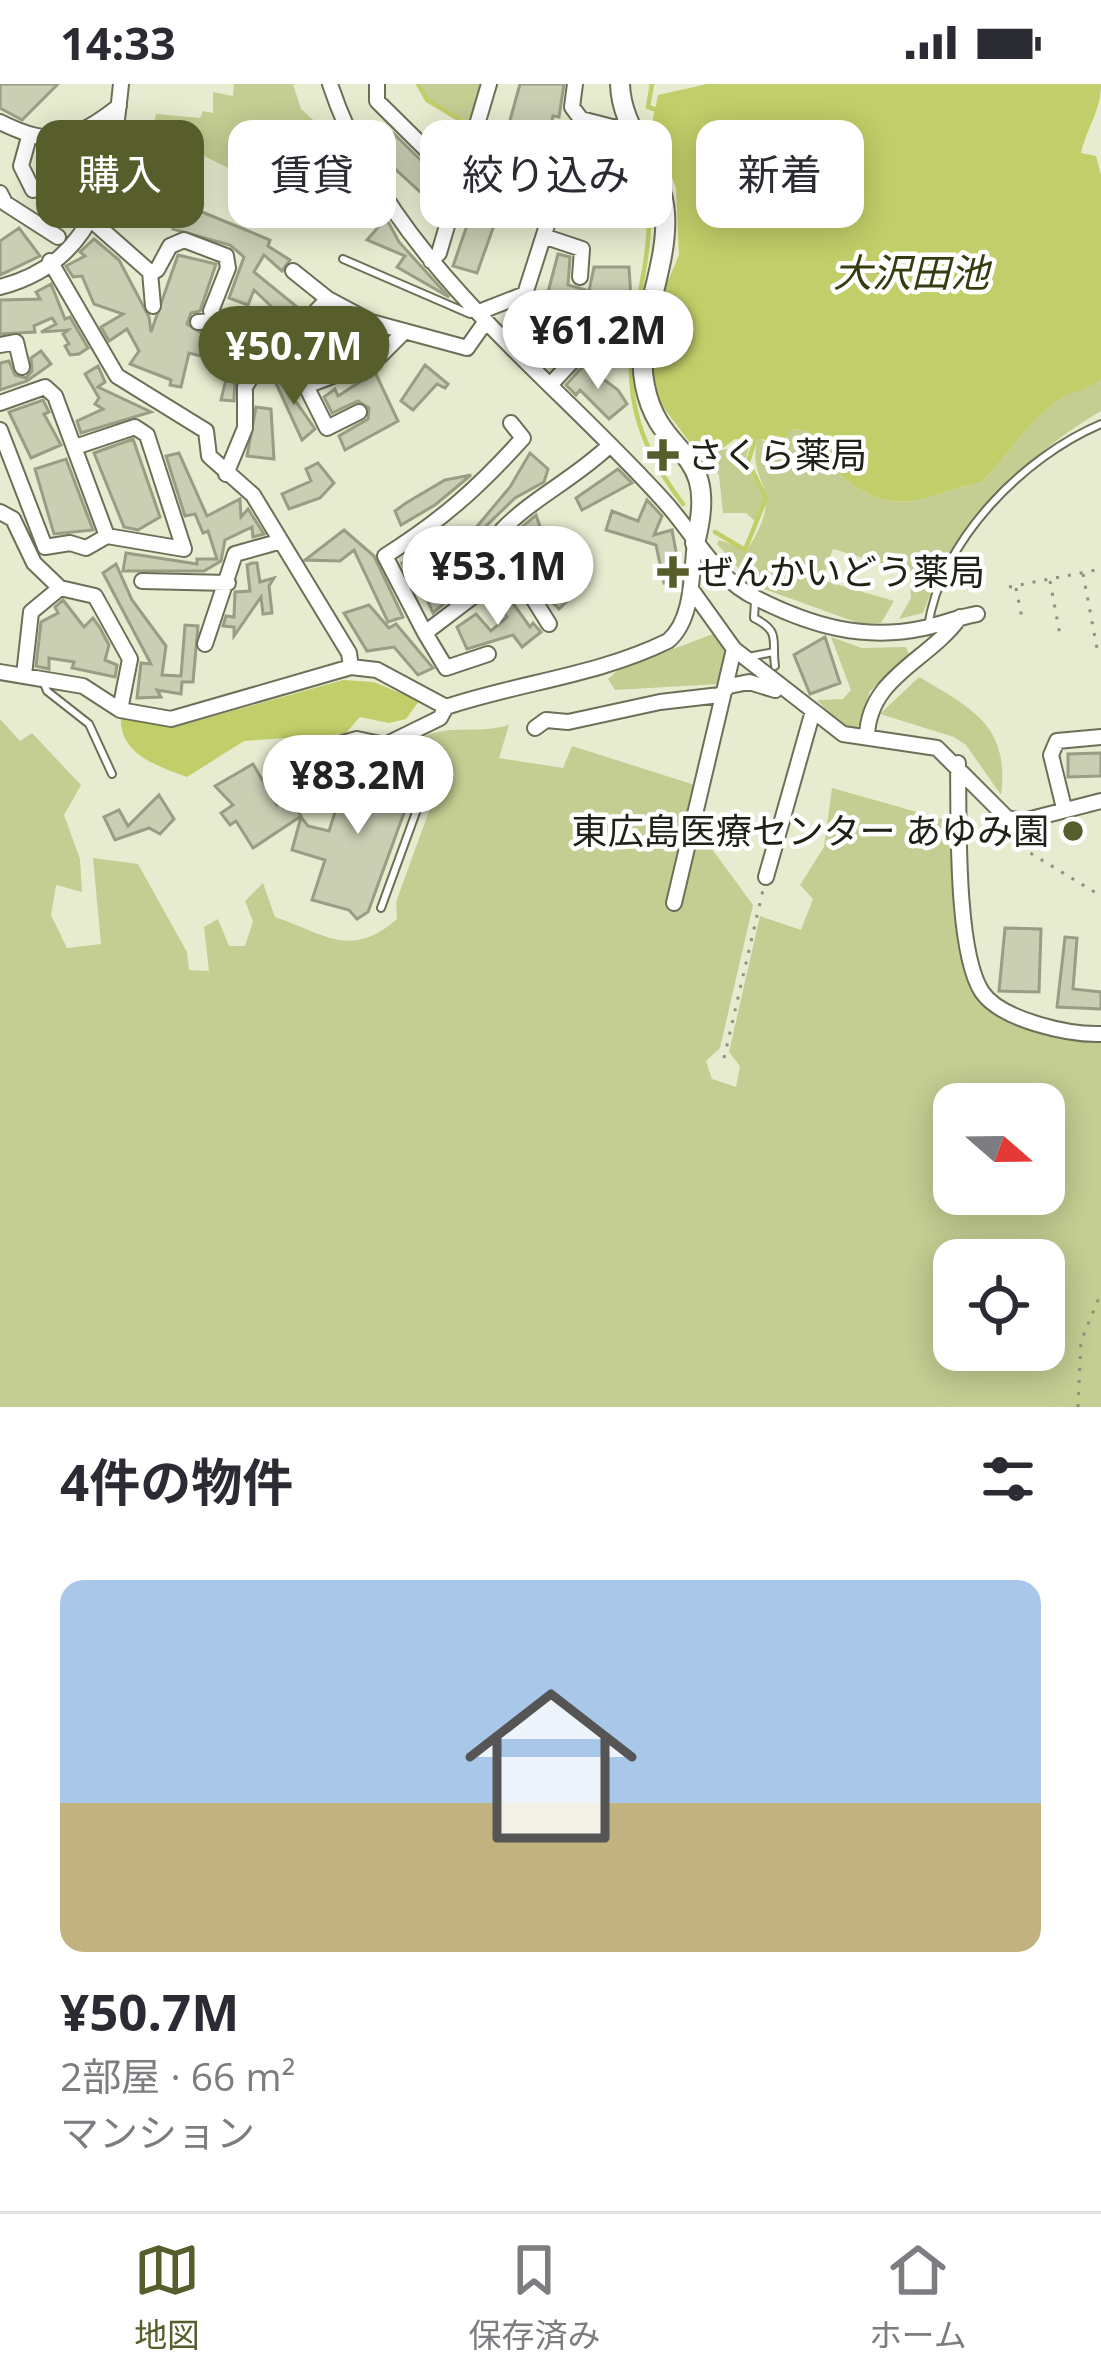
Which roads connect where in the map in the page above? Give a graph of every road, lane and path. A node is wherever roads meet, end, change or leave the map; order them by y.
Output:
1 (121, 84) edge
2 (330, 84) edge
3 (377, 84) edge
4 (489, 84) edge
5 (575, 84) edge
6 (620, 84) edge
7 (119, 106) junction
8 (580, 119) junction
9 (118, 120) edge
10 (479, 120) edge
11 (584, 120) edge
12 (628, 120) edge
13 (0, 122) edge
14 (29, 137) junction
15 (420, 143) edge
16 (33, 190) dead end
17 (0, 193) edge
18 (81, 228) edge
19 (100, 228) edge
20 (447, 228) edge
21 (663, 228) edge
22 (58, 237) dead end
23 (546, 237) junction
24 (343, 259) dead end
25 (50, 261) junction
26 (431, 261) junction
27 (292, 271) dead end
28 (150, 272) junction
29 (580, 277) dead end
30 (0, 287) edge
31 (328, 298) junction
32 (153, 307) dead end
33 (483, 316) junction
34 (218, 321) junction
35 (198, 322) dead end
36 (405, 332) junction
37 (647, 332) junction
38 (272, 344) junction
39 (0, 345) edge
40 (22, 367) dead end
41 (550, 385) junction
42 (0, 403) edge
43 (358, 412) dead end
44 (511, 423) dead end
45 (1101, 424) edge
46 (0, 430) edge
47 (610, 445) junction
48 (75, 447) junction
49 (226, 474) junction
50 (0, 512) edge
51 (107, 536) junction
52 (278, 542) junction
53 (695, 543) junction
54 (513, 566) junction
55 (1101, 569) edge
56 (1082, 573) junction
57 (1050, 579) junction
58 (142, 581) dead end
59 (228, 583) junction
60 (1016, 586) junction
61 (1009, 587) dead end
62 (60, 588) junction
63 (692, 589) junction
64 (755, 598) junction
65 (977, 614) dead end
66 (960, 616) junction
67 (549, 623) dead end
68 (1023, 623) dead end
69 (928, 627) junction
70 (425, 633) junction
71 (1060, 635) dead end
72 (206, 644) dead end
73 (1097, 648) dead end
74 (774, 652) junction
75 (488, 654) dead end
76 (739, 654) junction
77 (775, 666) dead end
78 (351, 668) junction
79 (0, 671) edge
80 (24, 675) junction
81 (42, 678) junction
82 (779, 684) junction
83 (729, 686) junction
84 (446, 707) junction
85 (120, 710) junction
86 (813, 711) junction
87 (535, 728) dead end
88 (866, 737) junction
89 (1101, 737) edge
90 (339, 745) junction
91 (298, 756) dead end
92 (958, 763) junction
93 (112, 774) dead end
94 (1101, 801) edge
95 (1064, 808) junction
96 (988, 813) dead end
97 (766, 877) joint
98 (1101, 896) edge
99 (674, 903) dead end
100 (381, 908) dead end
101 (1101, 1034) edge
102 (724, 1058) dead end
103 (1101, 1293) edge
104 (1078, 1407) edge

1 - 7 street
2 - 26 street
3 - 15 street
4 - 10 street
5 - 8 street
6 - 12 street
7 - 9 street
7 - 14 street
8 - 11 street
8 - 23 street
13 - 14 street
14 - 16 street
17 - 22 street
18 - 25 street
19 - 28 street
20 - 26 street
21 - 37 street
23 - 29 street
23 - 33 street
24 - 33 lane
25 - 30 street
25 - 49 street
26 - 33 street
27 - 31 street
28 - 32 street
28 - 34 street
31 - 36 street
31 - 38 street
33 - 36 street
33 - 41 street
34 - 35 street
34 - 38 street
36 - 43 street
37 - 41 street
37 - 53 street
38 - 49 street
39 - 40 street
41 - 47 street
42 - 48 street
44 - 70 street
45 - 69 lane
46 - 51 street
47 - 53 street
47 - 54 street
48 - 51 street
48 - 51 street
49 - 52 street
50 - 62 street
52 - 59 street
52 - 78 street
53 - 63 street
53 - 64 street
54 - 67 street
54 - 70 street
55 - 56 path
56 - 57 path
56 - 73 path
57 - 60 path
57 - 71 path
58 - 59 street
59 - 72 street
60 - 61 path
60 - 68 path
62 - 80 street
62 - 85 street
63 - 76 street
63 - 84 street
64 - 69 street
64 - 74 lane
65 - 66 street
66 - 69 street
66 - 88 street
70 - 75 street
74 - 76 lane
74 - 77 lane
76 - 82 street
76 - 83 street
78 - 84 street
78 - 85 street
79 - 80 street
80 - 81 street
81 - 85 street
81 - 93 lane
82 - 83 street
82 - 86 street
83 - 87 street
83 - 99 street
84 - 90 street
86 - 88 street
86 - 97 street
88 - 92 street
89 - 95 street
90 - 91 street
90 - 100 lane
92 - 95 street
92 - 101 street
94 - 95 street
96 - 98 path
97 - 102 path
103 - 104 path

